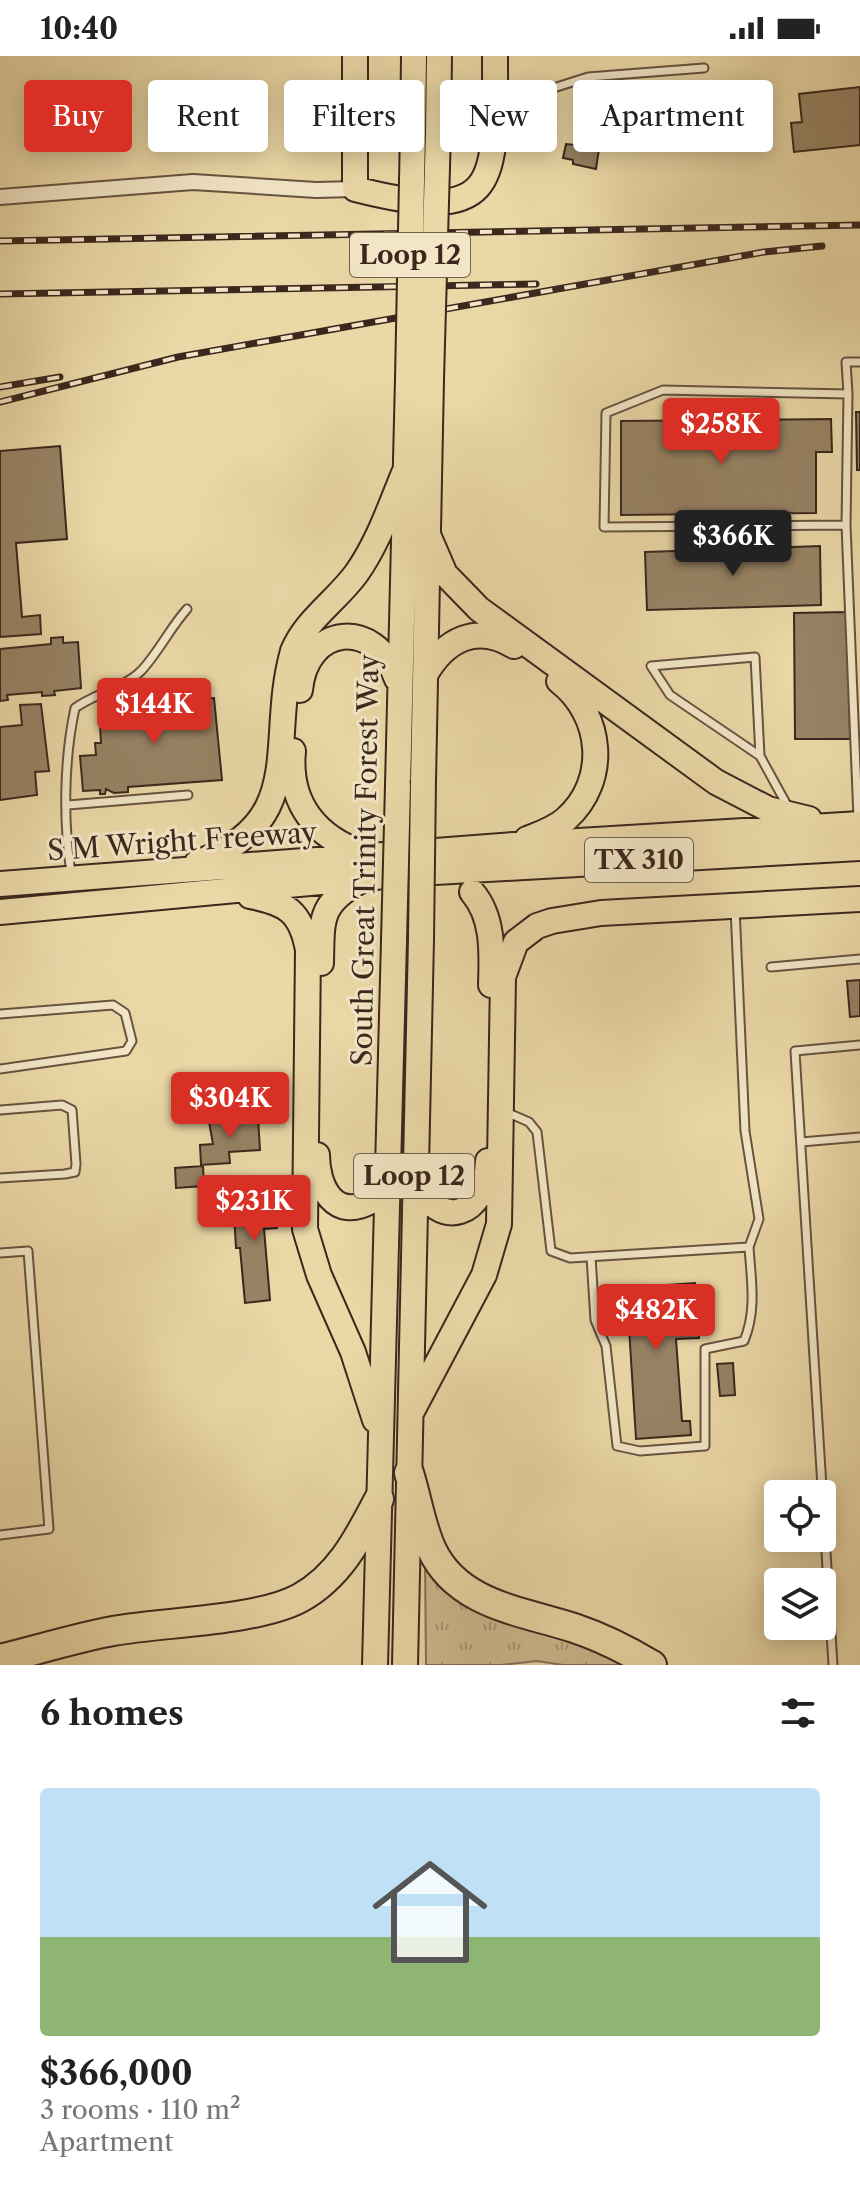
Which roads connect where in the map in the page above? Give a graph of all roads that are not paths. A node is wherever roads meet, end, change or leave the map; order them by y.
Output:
1 (355, 56) edge
2 (414, 56) edge
3 (439, 56) edge
4 (495, 56) edge
5 (704, 68) dead end
6 (495, 80) edge
7 (557, 87) edge
8 (492, 152) edge
9 (355, 189) junction
10 (0, 197) edge
11 (860, 362) edge
12 (419, 379) junction
13 (848, 394) junction
14 (404, 473) junction
15 (846, 525) junction
16 (429, 537) junction
17 (187, 609) dead end
18 (425, 675) junction
19 (398, 682) junction
20 (859, 740) edge
21 (760, 756) junction
22 (188, 795) dead end
23 (68, 805) junction
24 (793, 816) junction
25 (858, 830) edge
26 (513, 845) junction
27 (375, 857) junction
28 (175, 872) junction
29 (418, 873) junction
30 (72, 879) junction
31 (363, 880) junction
32 (0, 884) edge
33 (224, 892) junction
34 (472, 892) junction
35 (860, 899) edge
36 (735, 906) junction
37 (0, 912) edge
38 (519, 931) junction
39 (860, 959) edge
40 (492, 965) junction
41 (771, 967) dead end
42 (0, 1014) edge
43 (860, 1045) edge
44 (0, 1069) edge
45 (0, 1110) edge
46 (501, 1110) junction
47 (860, 1137) edge
48 (801, 1142) junction
49 (388, 1160) junction
50 (0, 1178) edge
51 (414, 1180) junction
52 (749, 1247) junction
53 (0, 1253) edge
54 (591, 1257) junction
55 (411, 1413) junction
56 (381, 1439) junction
57 (409, 1473) junction
58 (379, 1499) junction
59 (0, 1535) edge
60 (0, 1659) edge
61 (375, 1665) edge
62 (405, 1665) edge
63 (652, 1665) edge
64 (833, 1665) edge

1 - 9 main road
2 - 12 main road, South Great Trinity Forest Way / Loop 12, bridge
3 - 12 main road, South Great Trinity Forest Way / Loop 12, bridge
4 - 6 main road
5 - 7 lane
8 - 9 main road
9 - 10 street
11 - 13 lane
12 - 14 main road, South Great Trinity Forest Way / Loop 12
12 - 16 main road, South Great Trinity Forest Way / Loop 12
13 - 15 lane
13 - 15 lane
14 - 19 main road, South Great Trinity Forest Way / Loop 12
14 - 28 main road
15 - 20 lane
16 - 18 main road, South Great Trinity Forest Way / Loop 12
16 - 24 main road
17 - 23 lane
18 - 26 main road
18 - 51 main road, South Great Trinity Forest Way / Loop 12, bridge
19 - 27 main road
19 - 49 main road, South Great Trinity Forest Way / Loop 12, bridge
20 - 25 lane
21 - 21 lane
21 - 24 lane
22 - 23 lane
23 - 30 lane
24 - 25 main road
25 - 26 main road, TX 310
25 - 29 main road, TX 310
26 - 27 main road, S M Wright Freeway / TX 310
27 - 28 main road, S M Wright Freeway / TX 310
28 - 30 main road, S M Wright Freeway / TX 310
29 - 31 main road, S M Wright Freeway / TX 310
29 - 34 main road
30 - 32 main road, S M Wright Freeway / TX 310
31 - 33 main road, S M Wright Freeway / TX 310
31 - 49 main road
33 - 37 main road, S M Wright Freeway / TX 310
33 - 56 main road
34 - 38 main road
34 - 40 main road
35 - 36 main road
36 - 38 main road
36 - 52 lane
38 - 40 main road
38 - 46 main road
39 - 41 lane
40 - 51 main road
42 - 44 lane
43 - 48 lane
45 - 50 lane
46 - 54 lane
46 - 55 main road
47 - 48 lane
48 - 64 lane
49 - 56 main road, South Great Trinity Forest Way / Loop 12
51 - 55 main road, South Great Trinity Forest Way / Loop 12
52 - 54 lane
52 - 54 lane
53 - 59 lane
55 - 57 main road, South Great Trinity Forest Way / Loop 12
56 - 58 main road, South Great Trinity Forest Way / Loop 12
57 - 62 main road, South Great Trinity Forest Way / Loop 12
57 - 63 highway
58 - 60 highway
58 - 61 main road, South Great Trinity Forest Way / Loop 12

